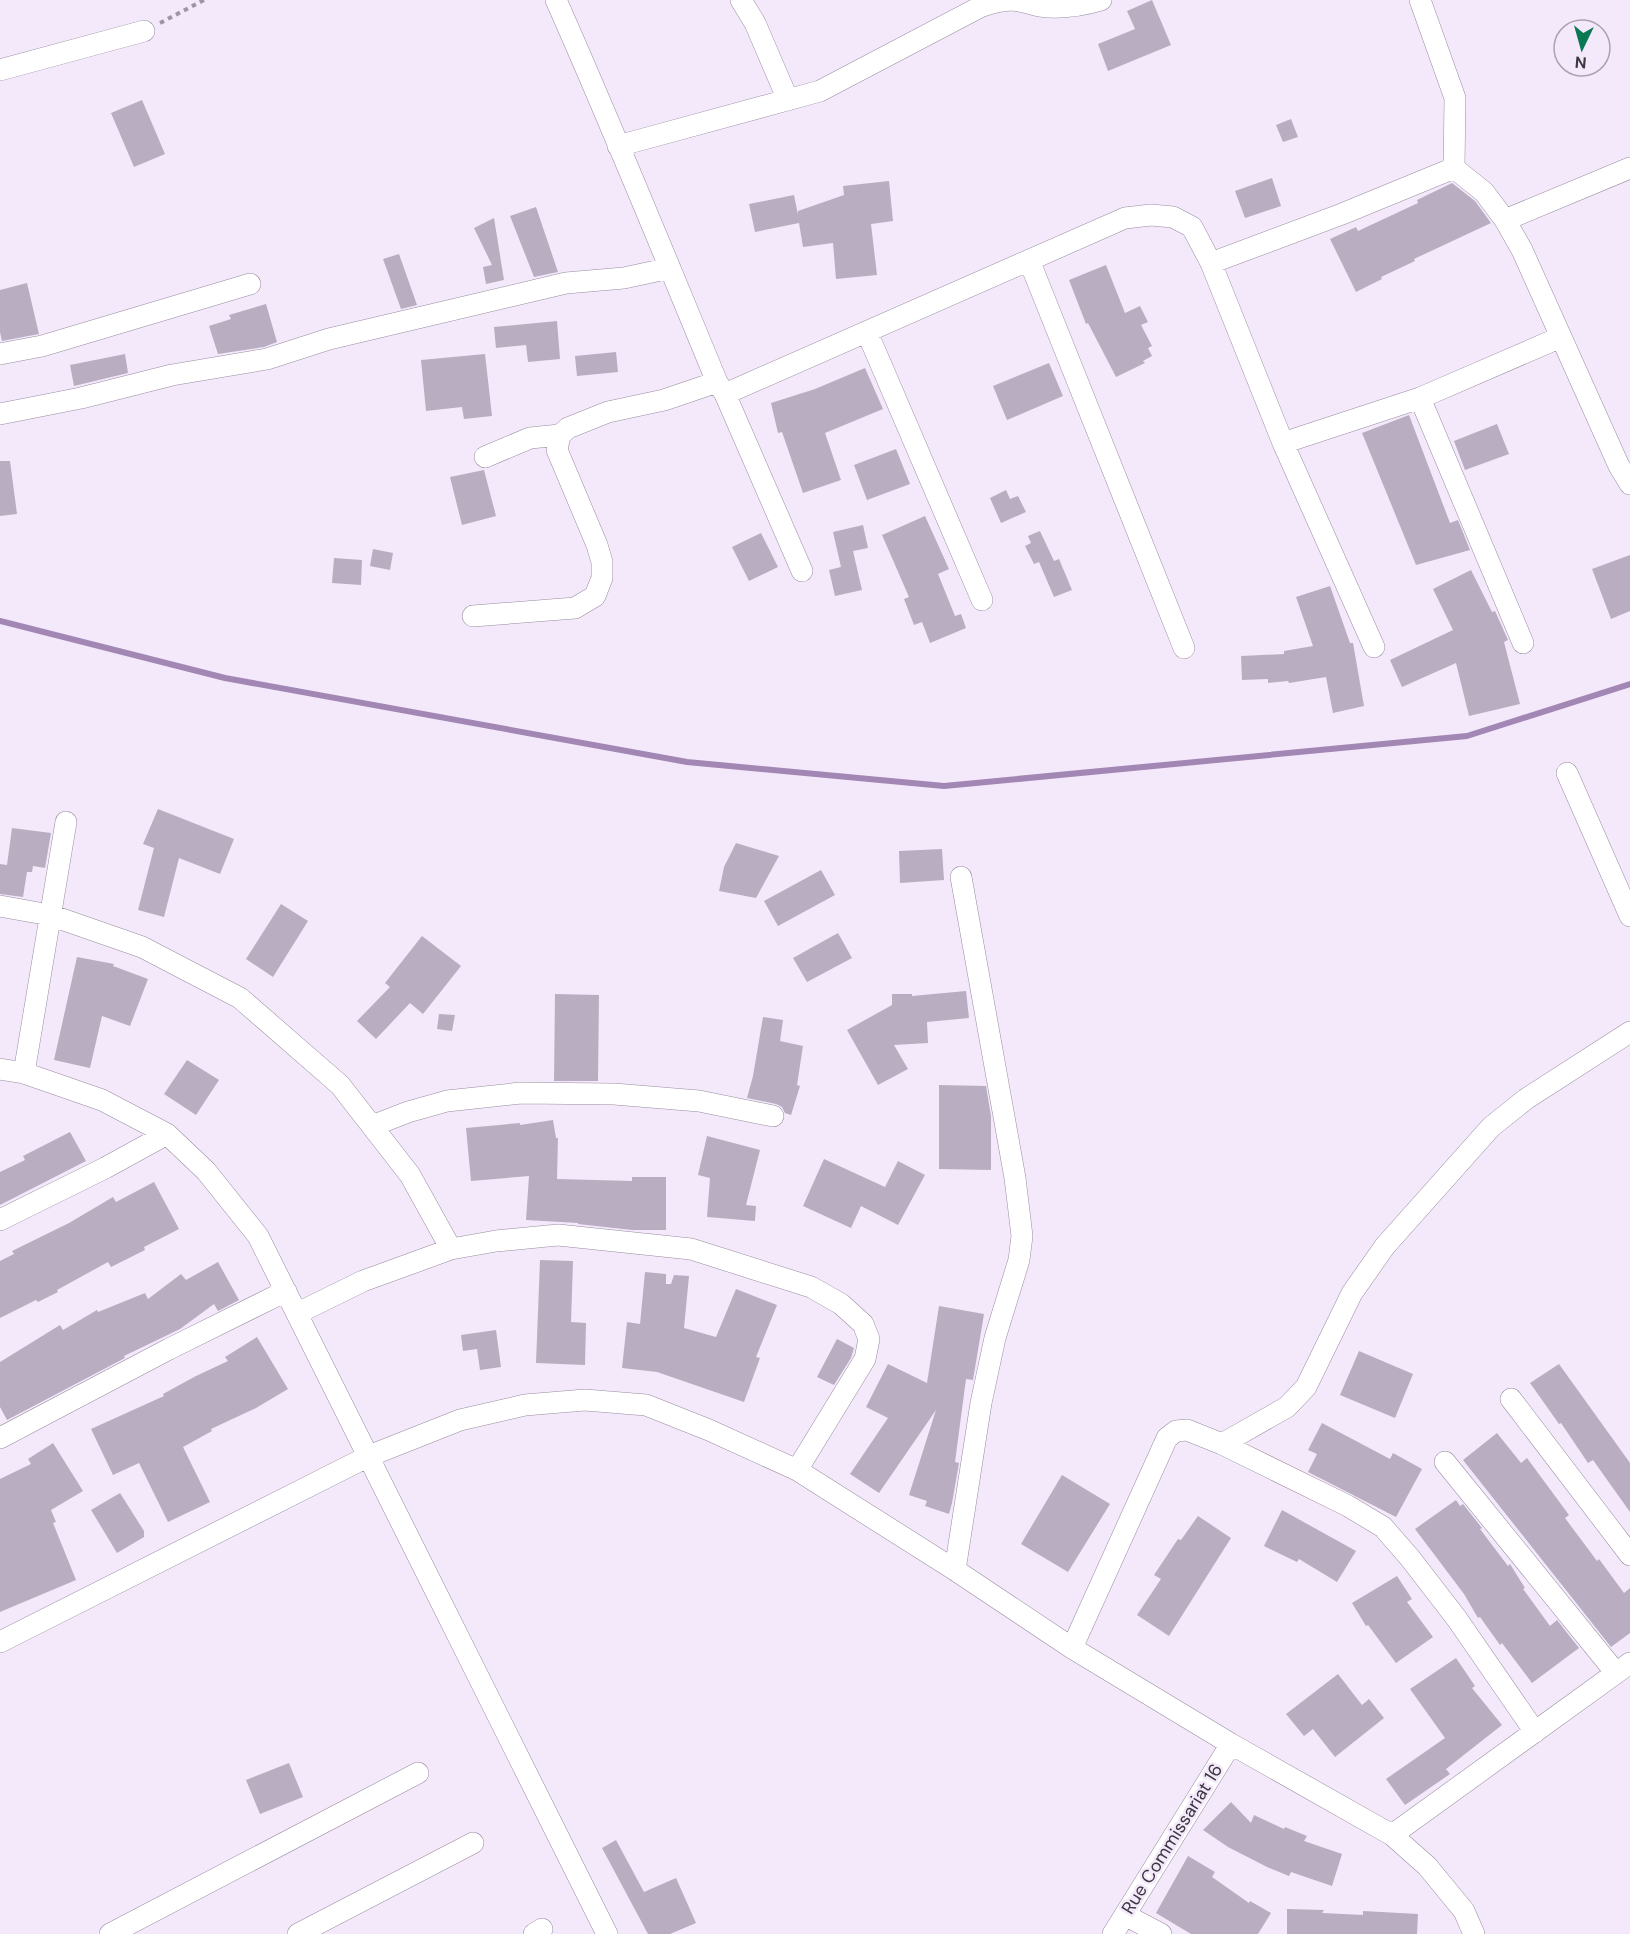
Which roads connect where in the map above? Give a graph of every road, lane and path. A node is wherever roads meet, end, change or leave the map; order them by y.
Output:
1 (204, 0) edge
2 (556, 0) edge
3 (741, 0) edge
4 (1101, 0) edge
5 (1420, 0) edge
6 (144, 31) joint
7 (0, 70) edge
8 (788, 100) junction
9 (618, 146) junction
10 (1454, 168) junction
11 (1630, 168) edge
12 (1505, 220) junction
13 (1029, 260) junction
14 (1211, 263) junction
15 (670, 268) junction
16 (250, 284) dead end
17 (867, 332) junction
18 (1561, 337) junction
19 (0, 354) edge
20 (721, 388) junction
21 (1420, 398) junction
22 (0, 414) edge
23 (560, 435) junction
24 (1283, 443) junction
25 (485, 457) dead end
26 (1630, 484) edge
27 (802, 572) dead end
28 (982, 600) dead end
29 (473, 616) dead end
30 (1524, 643) dead end
31 (1374, 647) dead end
32 (1184, 648) dead end
33 (1567, 773) dead end
34 (66, 822) dead end
35 (961, 877) dead end
36 (0, 906) edge
37 (50, 915) junction
38 (1630, 916) edge
39 (1630, 1032) edge
40 (0, 1068) edge
41 (24, 1073) junction
42 (773, 1116) dead end
43 (372, 1126) junction
44 (167, 1134) junction
45 (0, 1220) edge
46 (451, 1250) junction
47 (286, 1291) junction
48 (297, 1313) junction
49 (1511, 1399) dead end
50 (0, 1438) edge
51 (1222, 1444) junction
52 (369, 1456) junction
53 (1445, 1462) dead end
54 (797, 1470) junction
55 (1630, 1555) edge
56 (955, 1570) junction
57 (0, 1642) edge
58 (1072, 1648) junction
59 (1623, 1668) edge
60 (1535, 1732) junction
61 (1231, 1744) junction
62 (418, 1773) dead end
63 (1392, 1835) junction
64 (473, 1843) dead end
65 (1125, 1915) junction
66 (110, 1934) edge
67 (298, 1934) edge
68 (607, 1934) edge
69 (1113, 1934) edge
70 (1161, 1934) edge
71 (1474, 1934) edge

1 - 6 path
2 - 9 street
3 - 8 street
4 - 8 street
5 - 10 street
6 - 7 street
8 - 9 street
9 - 15 street
10 - 12 street
10 - 14 street
11 - 12 street
12 - 18 street
13 - 14 street
13 - 17 street
13 - 32 street
14 - 24 street
15 - 20 street
15 - 22 street
16 - 19 street
17 - 20 street
17 - 28 street
18 - 21 street
18 - 26 street
20 - 23 street
20 - 27 street
21 - 24 street
21 - 30 street
23 - 25 street
23 - 29 street
24 - 31 street
33 - 38 street
34 - 37 street
35 - 56 street
36 - 37 street
37 - 41 street
37 - 43 street
39 - 51 street
40 - 41 street
41 - 44 street
42 - 43 street
43 - 46 street
44 - 45 street
44 - 47 street
46 - 48 street
46 - 54 street
47 - 48 street
47 - 50 street
48 - 52 street
49 - 55 street
51 - 58 street
51 - 60 street
52 - 54 street
52 - 57 street
52 - 68 street
53 - 59 street
54 - 56 street
56 - 58 street
58 - 61 street
59 - 60 street
60 - 63 street
61 - 63 street
61 - 65 street, Rue Commissariat 16
62 - 66 street
63 - 71 street
64 - 67 street
65 - 69 street, Rue Commissariat 16
65 - 70 street

